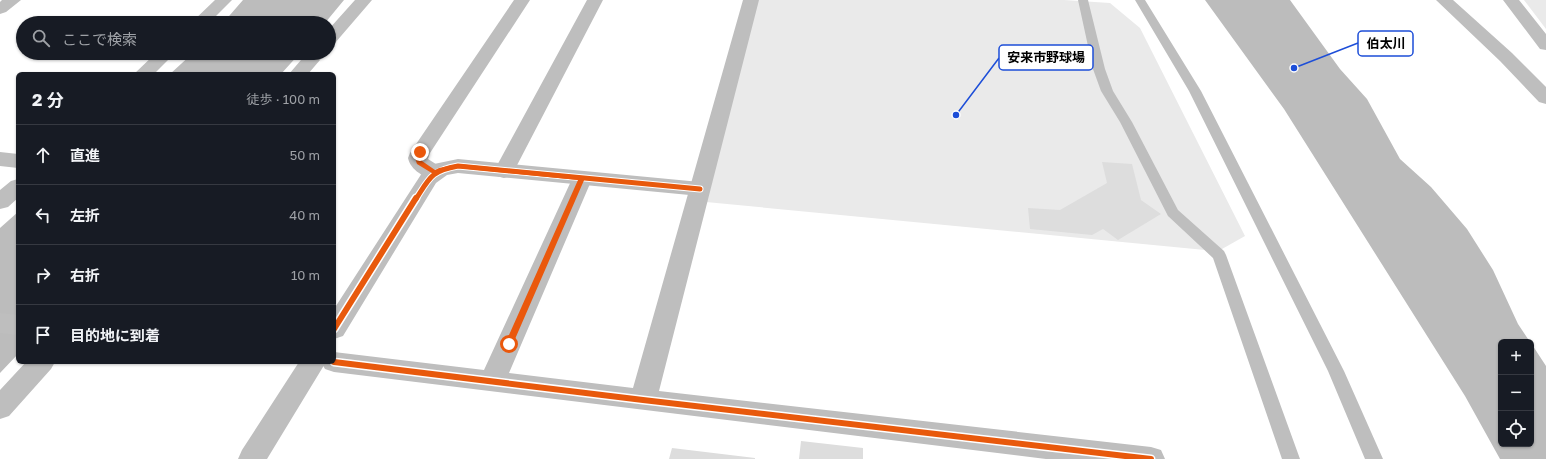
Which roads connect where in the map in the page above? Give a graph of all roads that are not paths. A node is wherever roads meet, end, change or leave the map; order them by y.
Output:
1 (13, 0) edge
2 (224, 0) edge
3 (364, 0) edge
4 (522, 0) edge
5 (595, 0) edge
6 (751, 0) edge
7 (1083, 0) edge
8 (1140, 0) edge
9 (1444, 0) edge
10 (1511, 0) edge
11 (0, 9) edge
12 (207, 16) edge
13 (336, 31) edge
14 (1546, 45) edge
15 (158, 60) edge
16 (311, 60) edge
17 (145, 72) edge
18 (300, 72) edge
19 (1546, 98) edge
20 (0, 160) edge
21 (16, 161) edge
22 (504, 171) junction
23 (435, 173) junction
24 (582, 178) junction
25 (16, 188) edge
26 (700, 189) junction
27 (0, 202) edge
28 (0, 323) edge
29 (16, 325) edge
30 (336, 326) edge
31 (336, 362) edge
32 (40, 364) edge
33 (312, 364) edge
34 (492, 382) junction
35 (643, 400) junction
36 (0, 408) edge
37 (252, 459) edge
38 (1151, 459) edge
39 (1291, 459) edge
40 (1374, 459) edge

1 - 11 street
2 - 12 street
3 - 13 street
4 - 23 street
5 - 22 street
6 - 26 street
7 - 39 lane
8 - 40 lane
9 - 19 street
10 - 14 street
15 - 17 street
16 - 18 street
20 - 21 street
22 - 23 street
22 - 24 street
23 - 30 street
24 - 26 street
24 - 34 street
25 - 27 street
26 - 35 street
28 - 29 street
31 - 34 street
32 - 36 street
33 - 37 street
34 - 35 street
35 - 38 street

